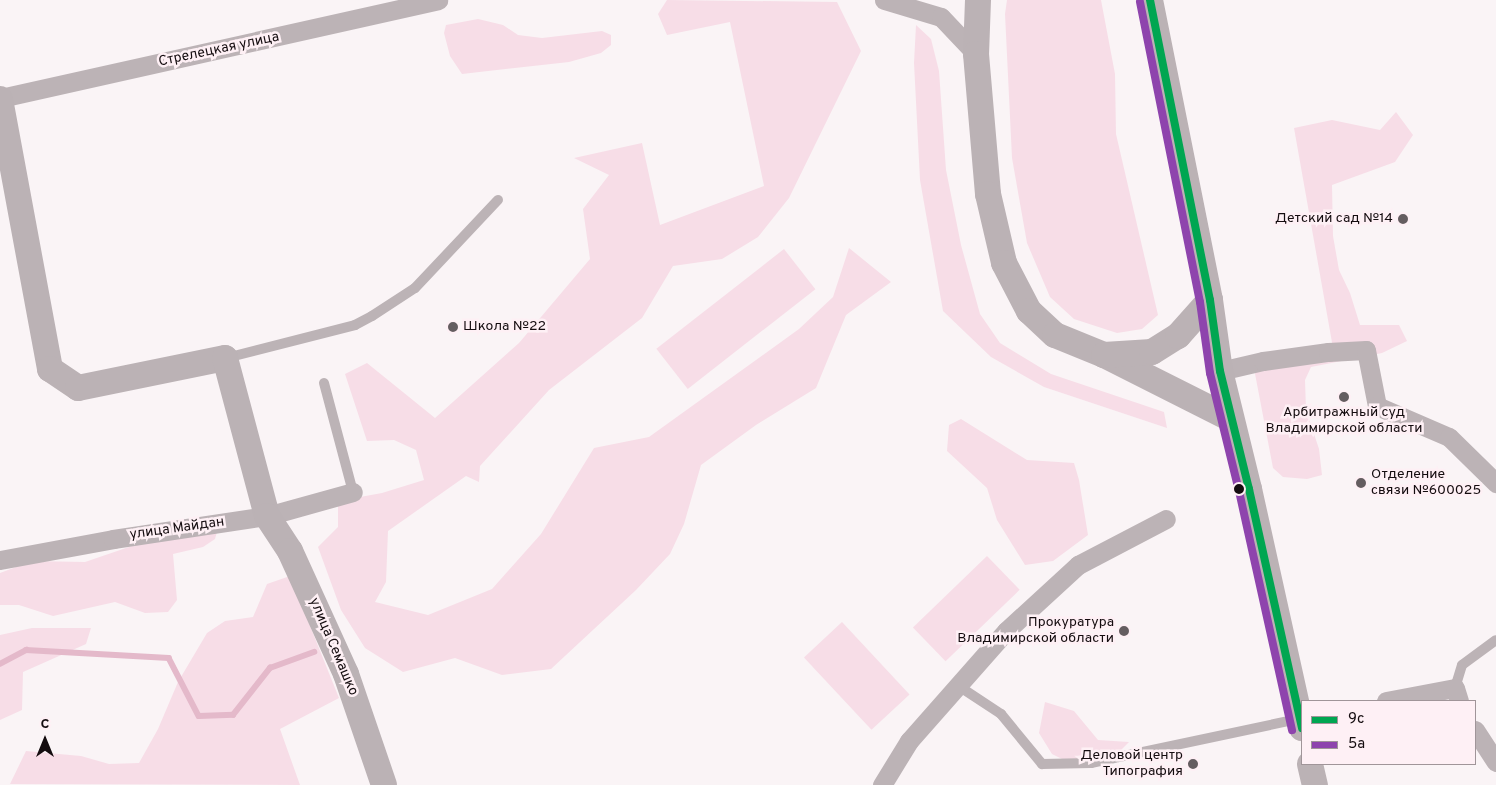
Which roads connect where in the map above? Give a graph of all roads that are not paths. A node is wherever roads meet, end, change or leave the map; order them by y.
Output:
1 (438, 0) edge
2 (884, 0) edge
3 (978, 0) edge
4 (1150, 0) edge
5 (1170, 0) edge
6 (912, 3) edge
7 (1159, 52) junction
8 (976, 54) junction
9 (1, 99) edge
10 (498, 200) dead end
11 (1210, 300) junction
12 (1104, 355) junction
13 (225, 358) junction
14 (1220, 371) junction
15 (324, 383) dead end
16 (1231, 419) junction
17 (1495, 482) edge
18 (353, 492) joint
19 (267, 516) junction
20 (1166, 519) dead end
21 (0, 560) edge
22 (1496, 640) edge
23 (957, 685) junction
24 (1457, 694) edge
25 (1396, 700) edge
26 (1301, 717) edge
27 (1301, 721) edge
28 (1476, 732) edge
29 (1496, 762) edge
30 (1310, 765) edge
31 (384, 785) edge
32 (882, 785) edge
33 (1315, 785) edge

1 - 9 street, Стрелецкая улица
2 - 6 street
3 - 8 main road
4 - 7 main road
5 - 7 main road
6 - 8 street
7 - 11 main road
8 - 12 main road
9 - 13 main road
10 - 13 lane
11 - 12 main road
11 - 14 main road
12 - 16 main road
13 - 19 main road, улица Семашко
14 - 16 main road
14 - 17 street
15 - 18 lane
16 - 26 main road
18 - 19 street, улица Майдан
19 - 21 street, улица Майдан
19 - 31 main road, улица Семашко
20 - 23 street
22 - 24 lane
23 - 27 lane
23 - 32 street
24 - 25 street
28 - 29 street
30 - 33 main road

